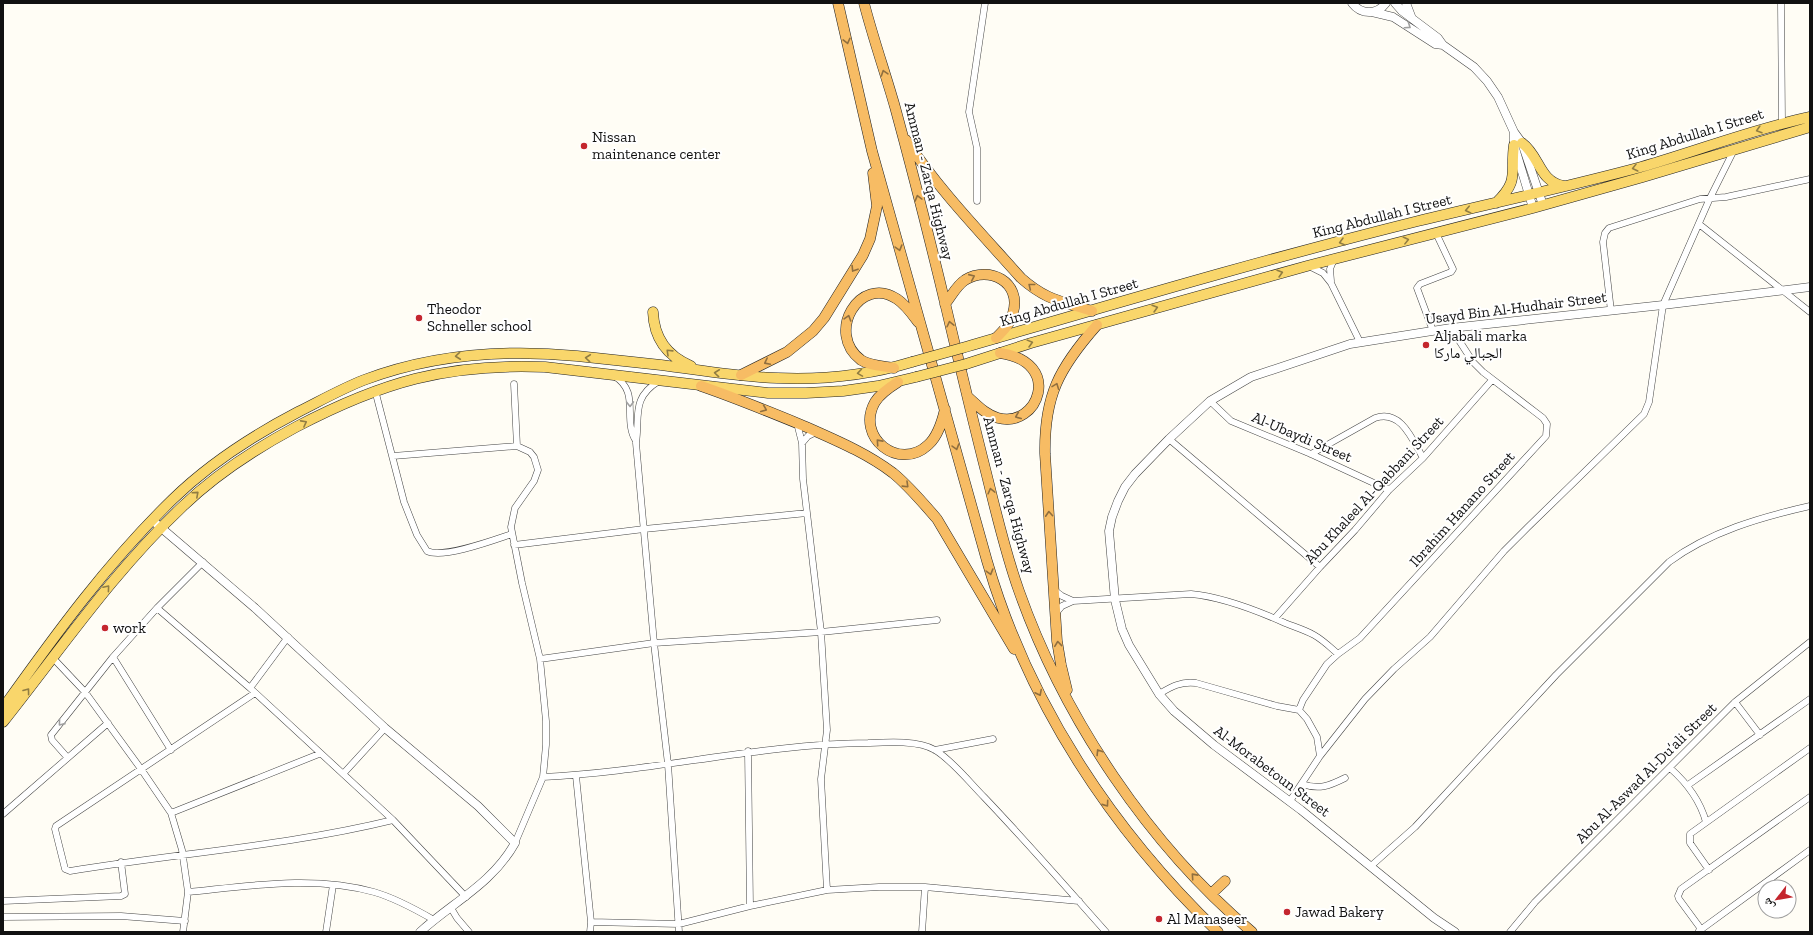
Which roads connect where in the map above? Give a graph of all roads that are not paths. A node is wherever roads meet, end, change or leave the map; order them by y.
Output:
1 (838, 3) edge
2 (864, 3) edge
3 (985, 3) edge
4 (1352, 3) edge
5 (1386, 3) edge
6 (1395, 3) edge
7 (1406, 3) edge
8 (1781, 3) edge
9 (1372, 12) junction
10 (1411, 17) junction
11 (1443, 45) junction
12 (1810, 116) edge
13 (1810, 126) edge
14 (1783, 128) junction
15 (901, 133) junction
16 (1518, 144) junction
17 (1735, 149) junction
18 (872, 151) junction
19 (1810, 179) edge
20 (1564, 186) junction
21 (1534, 193) junction
22 (1710, 198) junction
23 (977, 201) dead end
24 (1496, 204) junction
25 (1538, 207) junction
26 (1699, 224) junction
27 (1436, 233) junction
28 (1334, 259) junction
29 (1307, 266) junction
30 (1212, 276) junction
31 (1331, 283) junction
32 (1810, 287) edge
33 (1216, 291) junction
34 (1783, 291) junction
35 (945, 304) junction
36 (1663, 305) junction
37 (1092, 310) junction
38 (1611, 311) junction
39 (653, 312) dead end
40 (1810, 312) edge
41 (1097, 325) junction
42 (922, 326) junction
43 (1451, 328) junction
44 (1434, 331) junction
45 (996, 338) junction
46 (1360, 342) junction
47 (1000, 352) junction
48 (641, 363) junction
49 (894, 368) junction
50 (702, 371) junction
51 (610, 375) junction
52 (741, 375) junction
53 (638, 377) junction
54 (660, 380) junction
55 (1492, 380) junction
56 (898, 382) junction
57 (514, 384) dead end
58 (702, 386) junction
59 (376, 390) junction
60 (968, 398) junction
61 (1210, 401) junction
62 (945, 410) junction
63 (797, 423) junction
64 (816, 432) junction
65 (1169, 439) junction
66 (636, 441) junction
67 (243, 443) junction
68 (802, 444) junction
69 (517, 446) junction
70 (250, 453) junction
71 (1311, 454) junction
72 (393, 456) junction
73 (1423, 458) junction
74 (1389, 490) junction
75 (1810, 506) edge
76 (807, 514) junction
77 (152, 520) junction
78 (162, 528) junction
79 (644, 529) junction
80 (512, 534) junction
81 (514, 545) junction
82 (203, 562) junction
83 (1320, 567) junction
84 (1054, 590) junction
85 (1115, 600) junction
86 (1073, 601) junction
87 (157, 608) junction
88 (1056, 613) junction
89 (1275, 618) junction
90 (936, 620) dead end
91 (821, 632) junction
92 (288, 637) junction
93 (1810, 642) edge
94 (654, 643) junction
95 (1338, 654) junction
96 (52, 657) junction
97 (113, 657) junction
98 (540, 660) junction
99 (1028, 670) junction
100 (250, 688) junction
101 (85, 692) junction
102 (255, 693) junction
103 (1159, 694) junction
104 (1810, 699) edge
105 (1736, 702) junction
106 (3, 708) edge
107 (1073, 709) junction
108 (1299, 710) junction
109 (3, 722) edge
110 (108, 723) junction
111 (385, 728) junction
112 (1760, 735) junction
113 (993, 739) dead end
114 (826, 743) junction
115 (1810, 748) edge
116 (171, 750) junction
117 (935, 750) junction
118 (748, 751) junction
119 (319, 754) junction
120 (1320, 756) junction
121 (67, 757) junction
122 (668, 764) junction
123 (1670, 768) junction
124 (141, 769) junction
125 (343, 774) junction
126 (576, 776) junction
127 (543, 777) junction
128 (1345, 778) dead end
129 (1302, 784) junction
130 (1688, 785) junction
131 (1810, 797) edge
132 (1290, 801) junction
133 (171, 813) junction
134 (3, 814) edge
135 (393, 820) junction
136 (1706, 822) junction
137 (515, 844) junction
138 (1810, 850) edge
139 (183, 856) junction
140 (121, 862) junction
141 (1371, 866) junction
142 (1709, 870) junction
143 (1224, 881) dead end
144 (333, 885) junction
145 (926, 887) junction
146 (827, 890) junction
147 (188, 892) junction
148 (1211, 894) junction
149 (466, 897) junction
150 (3, 901) edge
151 (1079, 901) junction
152 (750, 906) junction
153 (451, 908) junction
154 (3, 917) edge
155 (434, 920) junction
156 (185, 921) junction
157 (590, 922) junction
158 (679, 924) junction
159 (1699, 931) edge
160 (183, 932) edge
161 (326, 932) edge
162 (420, 932) edge
163 (469, 932) edge
164 (590, 932) edge
165 (679, 932) edge
166 (922, 932) edge
167 (1106, 932) edge
168 (1218, 932) edge
169 (1252, 932) edge
170 (1455, 932) edge
171 (1510, 932) edge

1 -> 18 highway
15 -> 2 highway, Amman - Zarqa Highway
3 - 23 street
4 - 9 street
5 - 9 street
6 - 10 street
7 - 10 street
8 - 14 street
9 -> 11 street
10 - 11 street
11 - 16 street
12 - 14 main road, King Abdullah I Street
13 - 14 main road, King Abdullah I Street
14 - 17 main road, King Abdullah I Street
14 -> 20 main road, King Abdullah I Street
35 -> 15 highway, Amman - Zarqa Highway
37 -> 15 highway
16 - 20 main road
16 - 21 street
16 - 24 main road
17 - 22 street
17 - 25 main road, King Abdullah I Street
18 -> 42 highway
18 -> 52 highway
19 - 22 street
20 - 21 main road, King Abdullah I Street
21 - 24 main road, King Abdullah I Street
21 - 25 street
22 - 26 street
22 - 38 street
24 -> 30 main road, King Abdullah I Street
25 - 27 main road, King Abdullah I Street
26 - 34 street
26 - 36 street
28 -> 27 main road, King Abdullah I Street
27 - 44 street
28 - 29 main road, King Abdullah I Street
28 - 31 street
29 - 31 street
33 -> 29 main road, King Abdullah I Street
30 - 33 main road
30 - 37 main road, King Abdullah I Street
31 - 46 street
32 - 34 street, Usayd Bin Al-Hudhair Street
41 -> 33 main road, King Abdullah I Street
34 - 36 street, Usayd Bin Al-Hudhair Street
34 - 40 street
35 -> 45 highway
60 -> 35 highway, Amman - Zarqa Highway
36 - 38 street, Usayd Bin Al-Hudhair Street
36 - 120 street
37 - 45 main road, King Abdullah I Street
38 - 43 street, Usayd Bin Al-Hudhair Street
50 -> 39 main road
47 -> 41 main road, King Abdullah I Street
84 -> 41 highway
49 -> 42 highway
42 - 62 highway
43 - 44 street, Usayd Bin Al-Hudhair Street
43 - 55 street, Ibrahim Hanano Street
44 - 46 street, Usayd Bin Al-Hudhair Street
45 - 49 main road, King Abdullah I Street, bridge
46 - 61 street, Usayd Bin Al-Hudhair Street
47 - 56 main road, King Abdullah I Street, bridge
47 -> 60 highway
48 - 50 main road, King Abdullah I Street
48 - 53 main road
48 -> 67 main road, King Abdullah I Street
49 -> 52 main road, King Abdullah I Street
52 -> 50 main road, King Abdullah I Street
51 - 53 main road, King Abdullah I Street
51 - 59 main road, King Abdullah I Street
51 -> 66 street
53 - 54 main road, King Abdullah I Street
54 - 58 main road, King Abdullah I Street
54 - 66 street
55 - 73 street, Abu Khaleel Al-Qabbani Street
55 - 95 street, Ibrahim Hanano Street
56 - 58 main road, King Abdullah I Street
62 -> 56 highway
57 - 69 street
58 -> 63 highway
70 -> 59 main road, King Abdullah I Street
59 - 72 street
107 -> 60 highway, Amman - Zarqa Highway
61 - 65 street, Usayd Bin Al-Hudhair Street
61 - 71 street, Al-Ubaydi Street
62 -> 99 highway
63 - 64 highway
63 - 68 street
64 - 68 street
64 -> 99 highway
65 - 83 street
65 - 85 street, Usayd Bin Al-Hudhair Street
66 - 79 street
67 - 70 main road
67 - 77 main road, King Abdullah I Street
68 - 76 street
69 - 72 street
69 - 80 street
78 -> 70 main road, King Abdullah I Street
71 - 73 street
71 - 74 street, Al-Ubaydi Street
72 - 80 street
73 - 74 street, Abu Khaleel Al-Qabbani Street
74 - 83 street, Abu Khaleel Al-Qabbani Street
75 - 141 street
76 - 79 street
76 - 91 street
77 - 78 street
77 - 106 main road, King Abdullah I Street
78 - 82 street
96 -> 78 main road, King Abdullah I Street
79 - 81 street
79 - 94 street
80 - 81 street
81 - 98 street
82 - 87 street
82 - 92 street
83 - 89 street, Abu Khaleel Al-Qabbani Street
84 - 86 street
84 - 88 highway
85 - 86 street
85 - 89 street
85 - 103 street, Al-Morabetoun Street
86 - 88 street
87 - 97 street
87 - 100 street
107 -> 88 highway
89 - 95 street
90 - 91 street
91 - 94 street
91 - 114 street
92 - 100 street
92 - 111 street
93 - 105 street, Abu Al-Aswad Al-Du’ali Street
94 - 98 street
94 - 122 street
95 - 108 street, Ibrahim Hanano Street
96 - 101 street
109 -> 96 main road, King Abdullah I Street
97 - 101 street
97 - 116 street
98 - 127 street
99 -> 168 highway
100 - 102 street
101 - 110 street
101 -> 121 street
102 - 116 street
102 - 119 street
103 - 108 street
103 - 132 street, Al-Morabetoun Street
104 - 112 street
105 - 112 street
105 - 123 street, Abu Al-Aswad Al-Du’ali Street
148 -> 107 highway, Amman - Zarqa Highway
108 - 120 street
110 - 121 street
110 - 124 street
111 - 125 street
111 - 137 street
112 - 130 street
113 - 117 street
114 - 117 street
114 - 118 street
114 - 146 street
115 - 136 street
116 - 124 street
117 - 151 street
118 - 122 street
118 - 152 street
119 - 125 street
119 - 133 street
120 - 129 street
121 - 134 street
122 - 126 street
122 - 158 street
123 - 130 street
123 - 171 street, Abu Al-Aswad Al-Du’ali Street
124 - 133 street
124 - 140 street
125 - 135 street
126 - 127 street
126 - 157 street
127 - 137 street
128 - 129 street
129 - 132 street
130 - 136 street
131 - 142 street
132 - 141 street, Al-Morabetoun Street
133 - 139 street
135 - 139 street
135 - 149 street
136 - 142 street
137 - 149 street
138 - 159 street
139 - 140 street
139 - 147 street
140 - 150 street
141 - 170 street, Al-Morabetoun Street
142 - 159 street
143 - 148 highway
144 - 147 street
144 - 155 street
144 - 161 street
145 - 146 street
145 - 151 street
145 - 166 street
146 - 152 street
147 - 156 street
148 - 169 highway, Amman - Zarqa Highway
149 - 153 street
151 - 167 street
152 - 158 street
153 - 155 street
153 - 163 street
154 - 156 street
155 - 162 street
156 - 160 street
157 - 158 street
157 - 164 street
158 - 165 street

